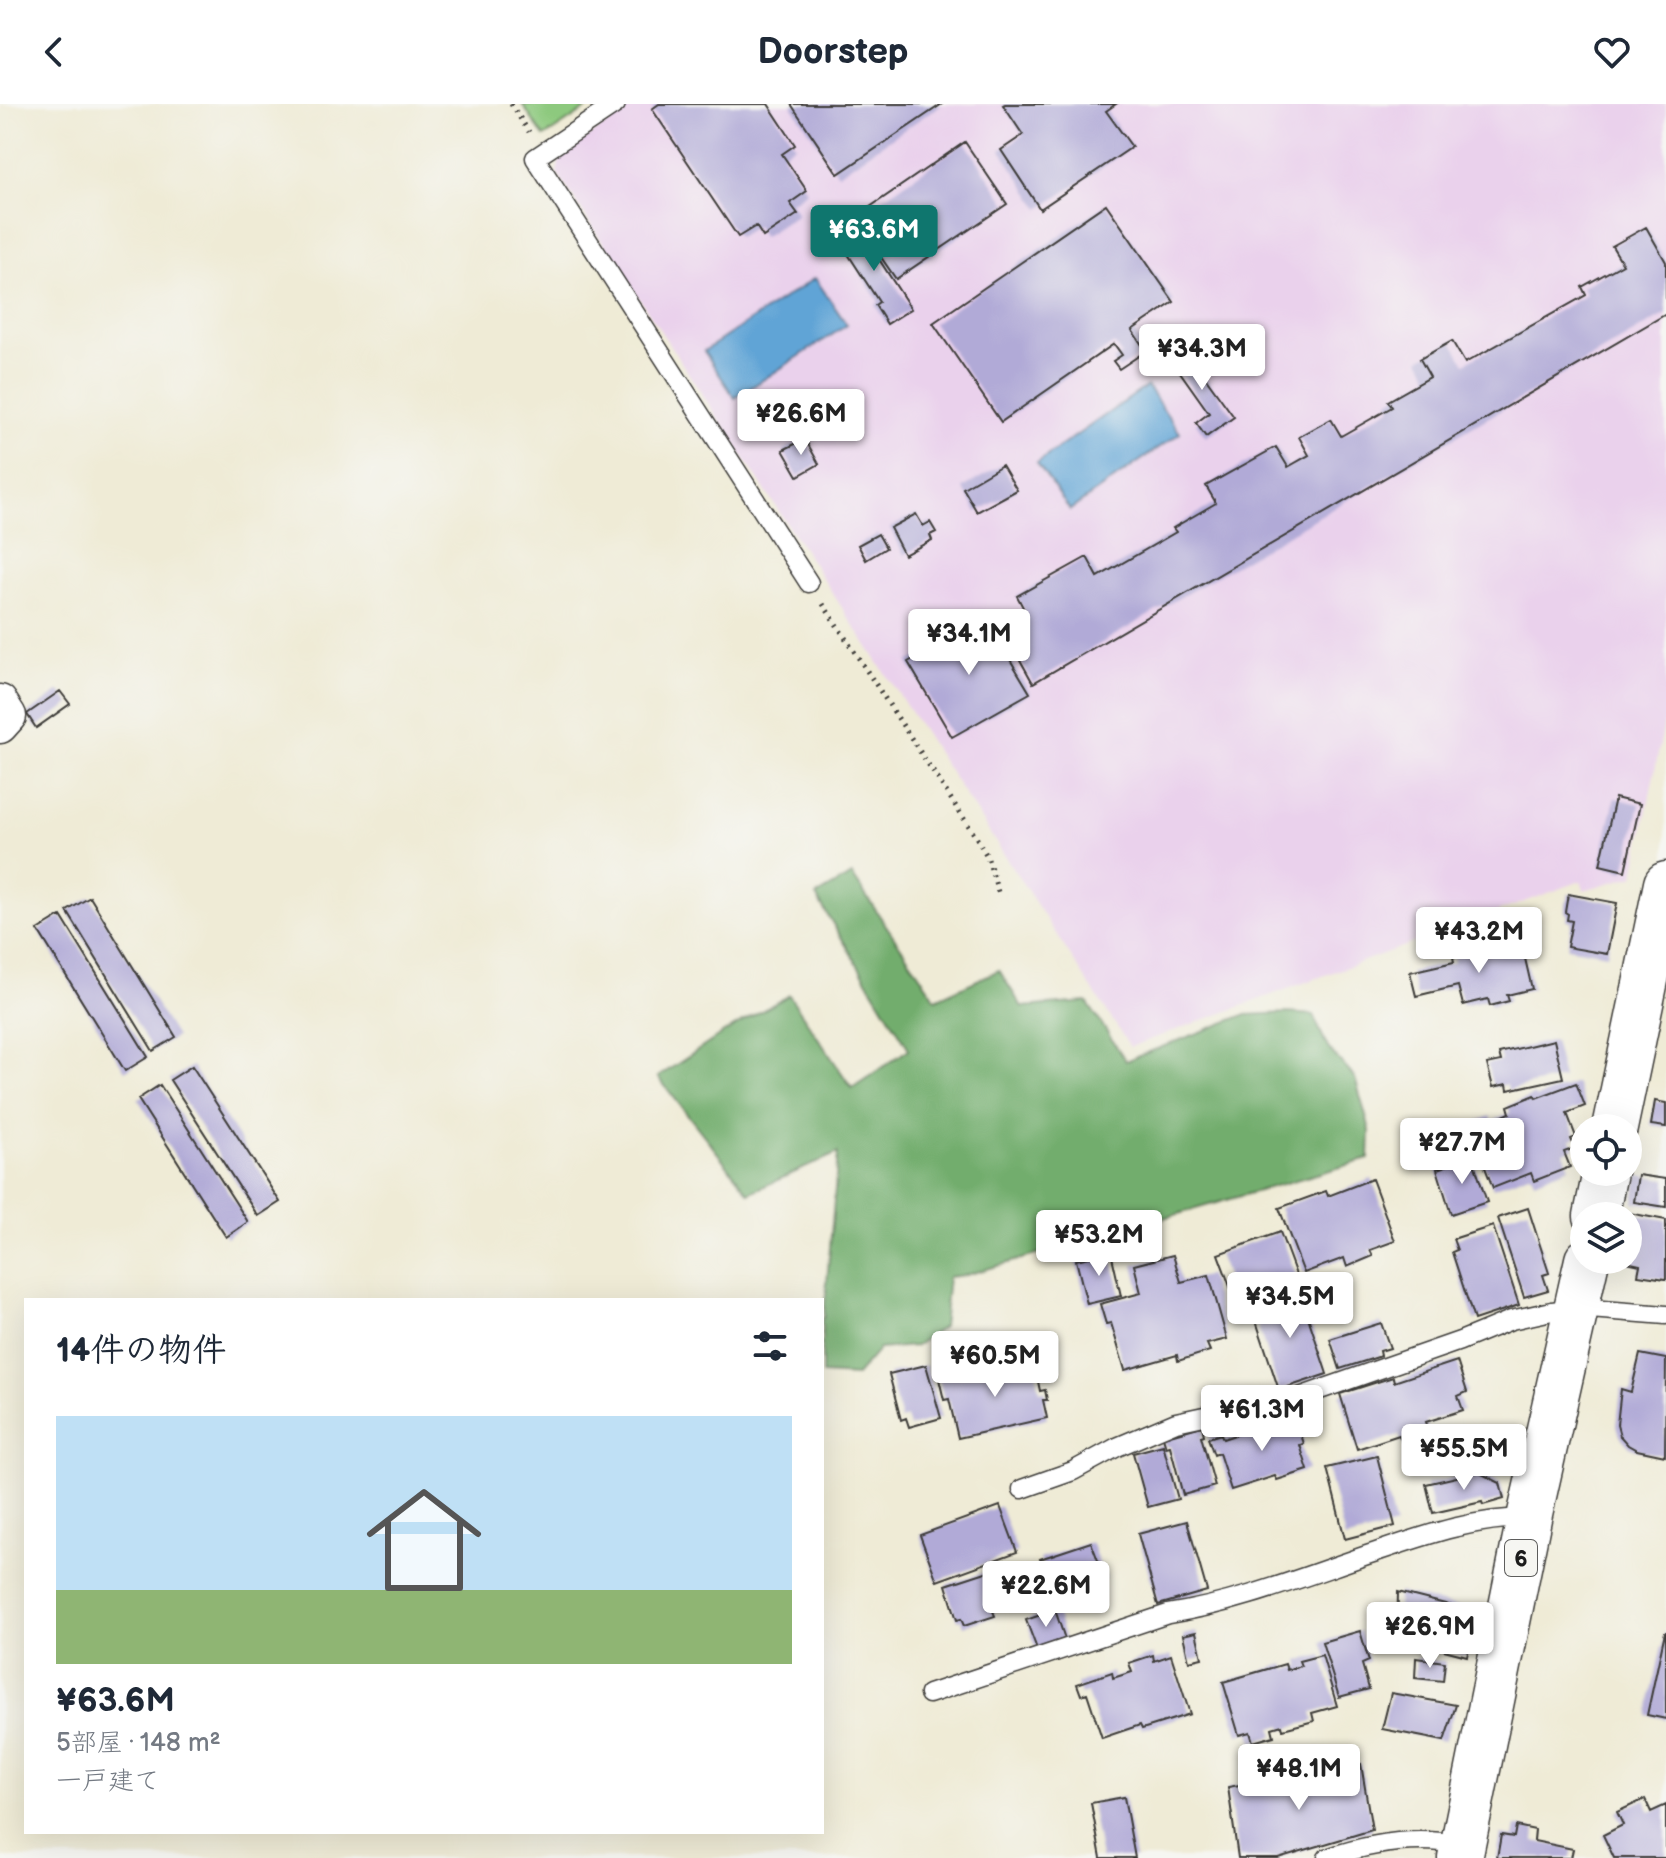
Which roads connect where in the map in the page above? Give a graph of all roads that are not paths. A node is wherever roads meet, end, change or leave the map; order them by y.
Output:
1 (616, 104) edge
2 (809, 583) road end
3 (0, 702) edge
4 (0, 726) edge
5 (1666, 884) edge
6 (1618, 1114) edge
7 (1584, 1274) edge
8 (1577, 1308) junction
9 (1666, 1315) edge
10 (1022, 1489) dead end
11 (1529, 1518) junction
12 (929, 1694) dead end
13 (1462, 1851) edge
14 (1327, 1858) edge

1 - 2 lane
3 - 4 street
5 - 6 main road
7 - 8 main road, 6
8 - 9 lane
8 - 10 lane
8 - 11 main road, 6
11 - 12 lane
11 - 13 main road, 6
13 - 14 lane

